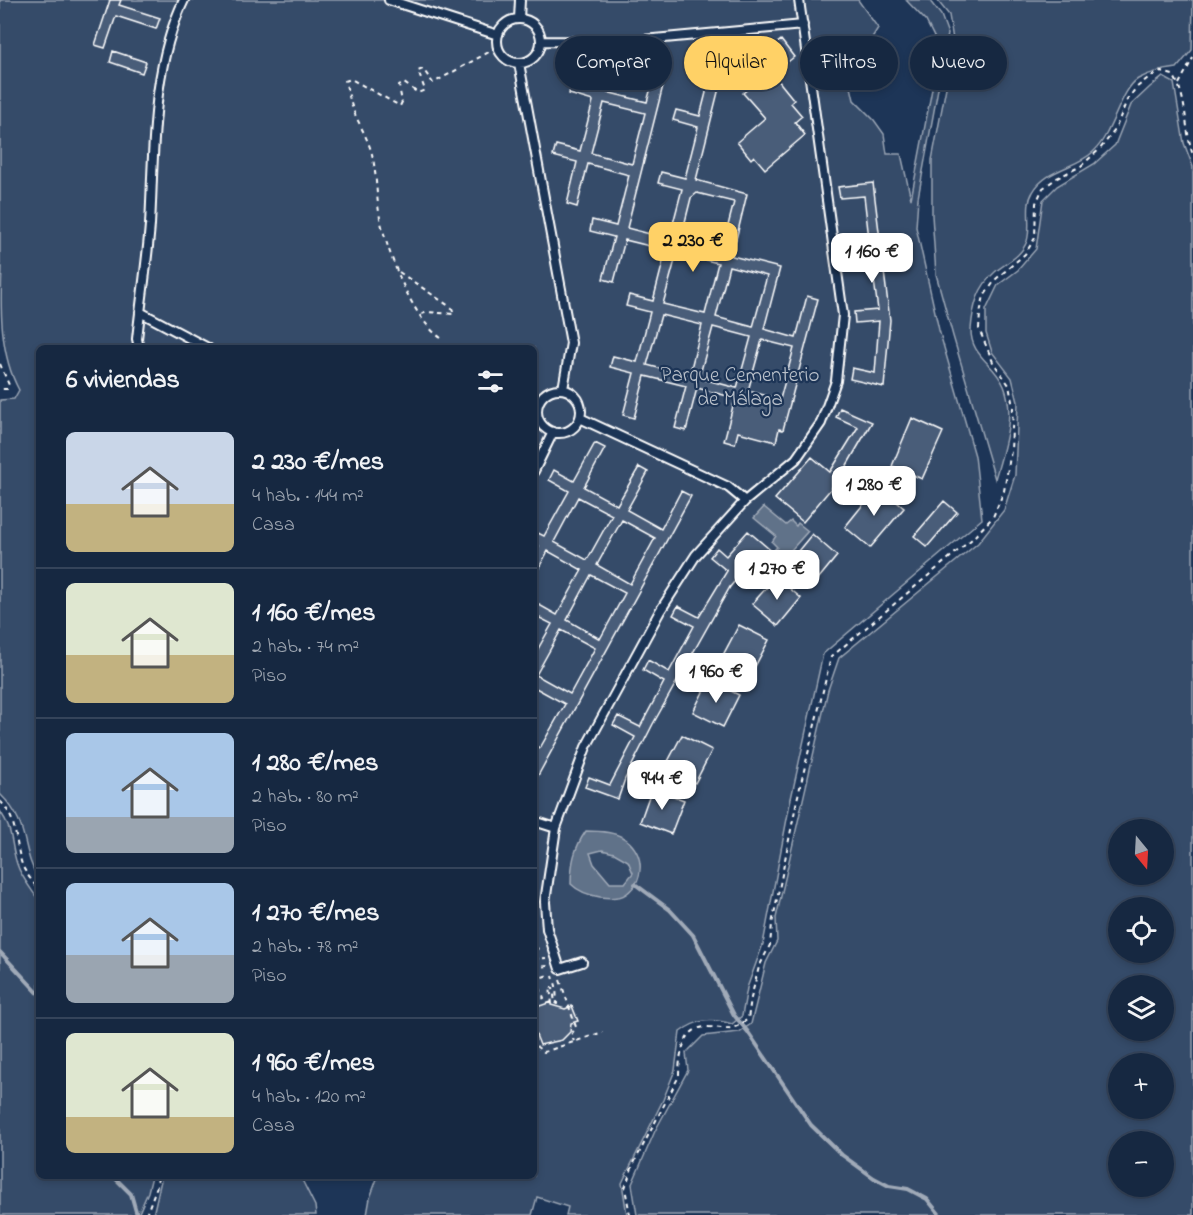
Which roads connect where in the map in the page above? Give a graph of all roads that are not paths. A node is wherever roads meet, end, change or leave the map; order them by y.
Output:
1 (184, 0) edge
2 (389, 0) edge
3 (520, 0) edge
4 (799, 0) edge
5 (519, 19) junction
6 (802, 25) junction
7 (498, 35) junction
8 (541, 41) junction
9 (519, 63) junction
10 (140, 312) junction
11 (138, 345) edge
12 (202, 345) edge
13 (563, 388) junction
14 (537, 411) edge
15 (580, 418) junction
16 (537, 423) edge
17 (553, 432) junction
18 (537, 460) edge
19 (746, 501) junction
20 (537, 822) edge
21 (556, 828) junction
22 (582, 962) dead end

1 - 10 lane
2 - 7 lane
3 - 5 lane
4 - 6 lane
5 - 7 lane
5 - 8 lane
6 - 8 lane
6 - 19 lane
7 - 9 lane
8 - 9 lane
9 - 13 lane
10 - 11 lane
10 - 12 lane
13 - 14 lane
13 - 15 lane
15 - 17 lane
15 - 19 lane
16 - 17 lane
17 - 18 lane
19 - 21 lane
20 - 21 lane
21 - 22 lane

